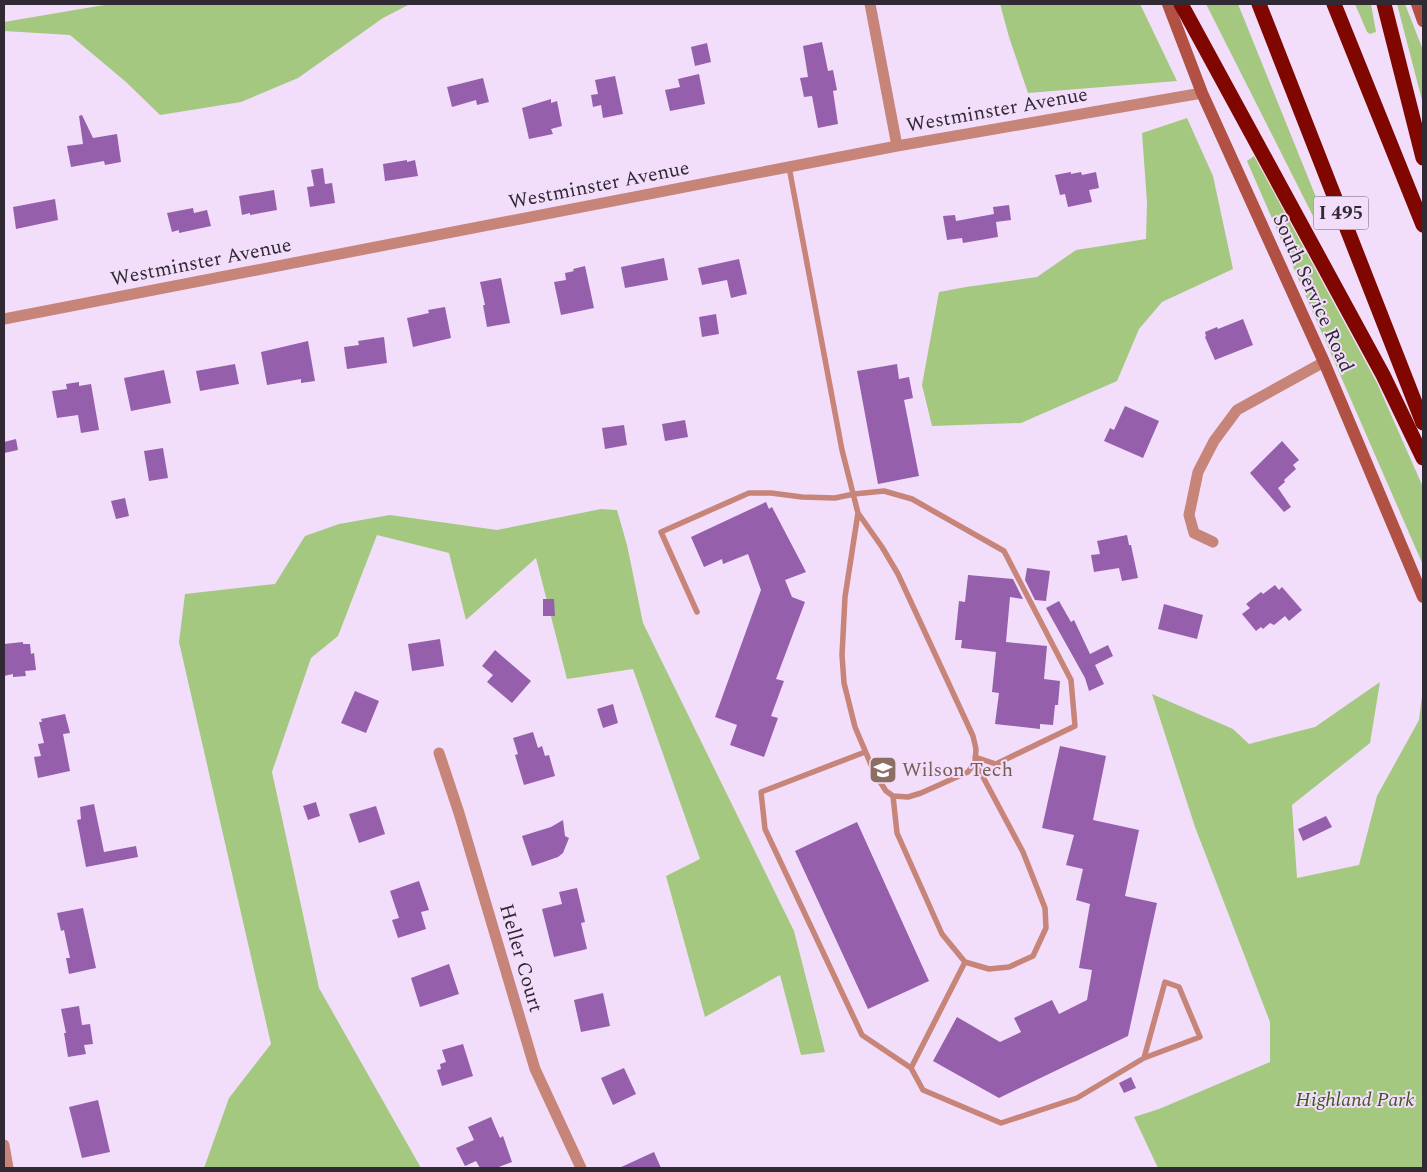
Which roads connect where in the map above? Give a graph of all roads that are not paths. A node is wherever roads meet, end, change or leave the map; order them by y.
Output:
1 (870, 4) edge
2 (1168, 4) edge
3 (1182, 4) edge
4 (1259, 4) edge
5 (1334, 4) edge
6 (1384, 4) edge
7 (1417, 4) edge
8 (1423, 21) edge
9 (1202, 93) junction
10 (897, 146) junction
11 (1423, 158) edge
12 (789, 168) junction
13 (1423, 225) edge
14 (4, 319) edge
15 (1324, 362) junction
16 (1423, 423) edge
17 (1423, 458) edge
18 (854, 494) junction
19 (858, 513) junction
20 (1213, 542) dead end
21 (1423, 597) edge
22 (697, 612) dead end
23 (865, 752) junction
24 (439, 753) dead end
25 (975, 760) junction
26 (894, 796) junction
27 (965, 962) junction
28 (1144, 1058) junction
29 (910, 1068) junction
30 (4, 1145) edge
31 (8, 1168) edge
32 (581, 1168) edge

1 - 10 street
2 - 9 main road, South Service Road
3 - 17 highway
4 - 16 highway, I 495
5 - 13 highway
6 - 11 highway
7 - 8 main road
9 - 10 street, Westminster Avenue
9 - 15 main road, South Service Road
10 - 12 street, Westminster Avenue
12 - 14 street, Westminster Avenue
12 - 18 lane
15 - 20 street
15 - 21 main road, South Service Road
18 - 19 lane
18 - 22 lane
18 - 25 lane
19 - 23 lane
19 - 25 lane
23 - 26 lane
23 - 29 lane
24 - 32 street, Heller Court
25 - 26 lane
25 - 27 lane
26 - 27 lane
27 - 29 lane
28 - 28 lane
28 - 29 lane
30 - 31 street

